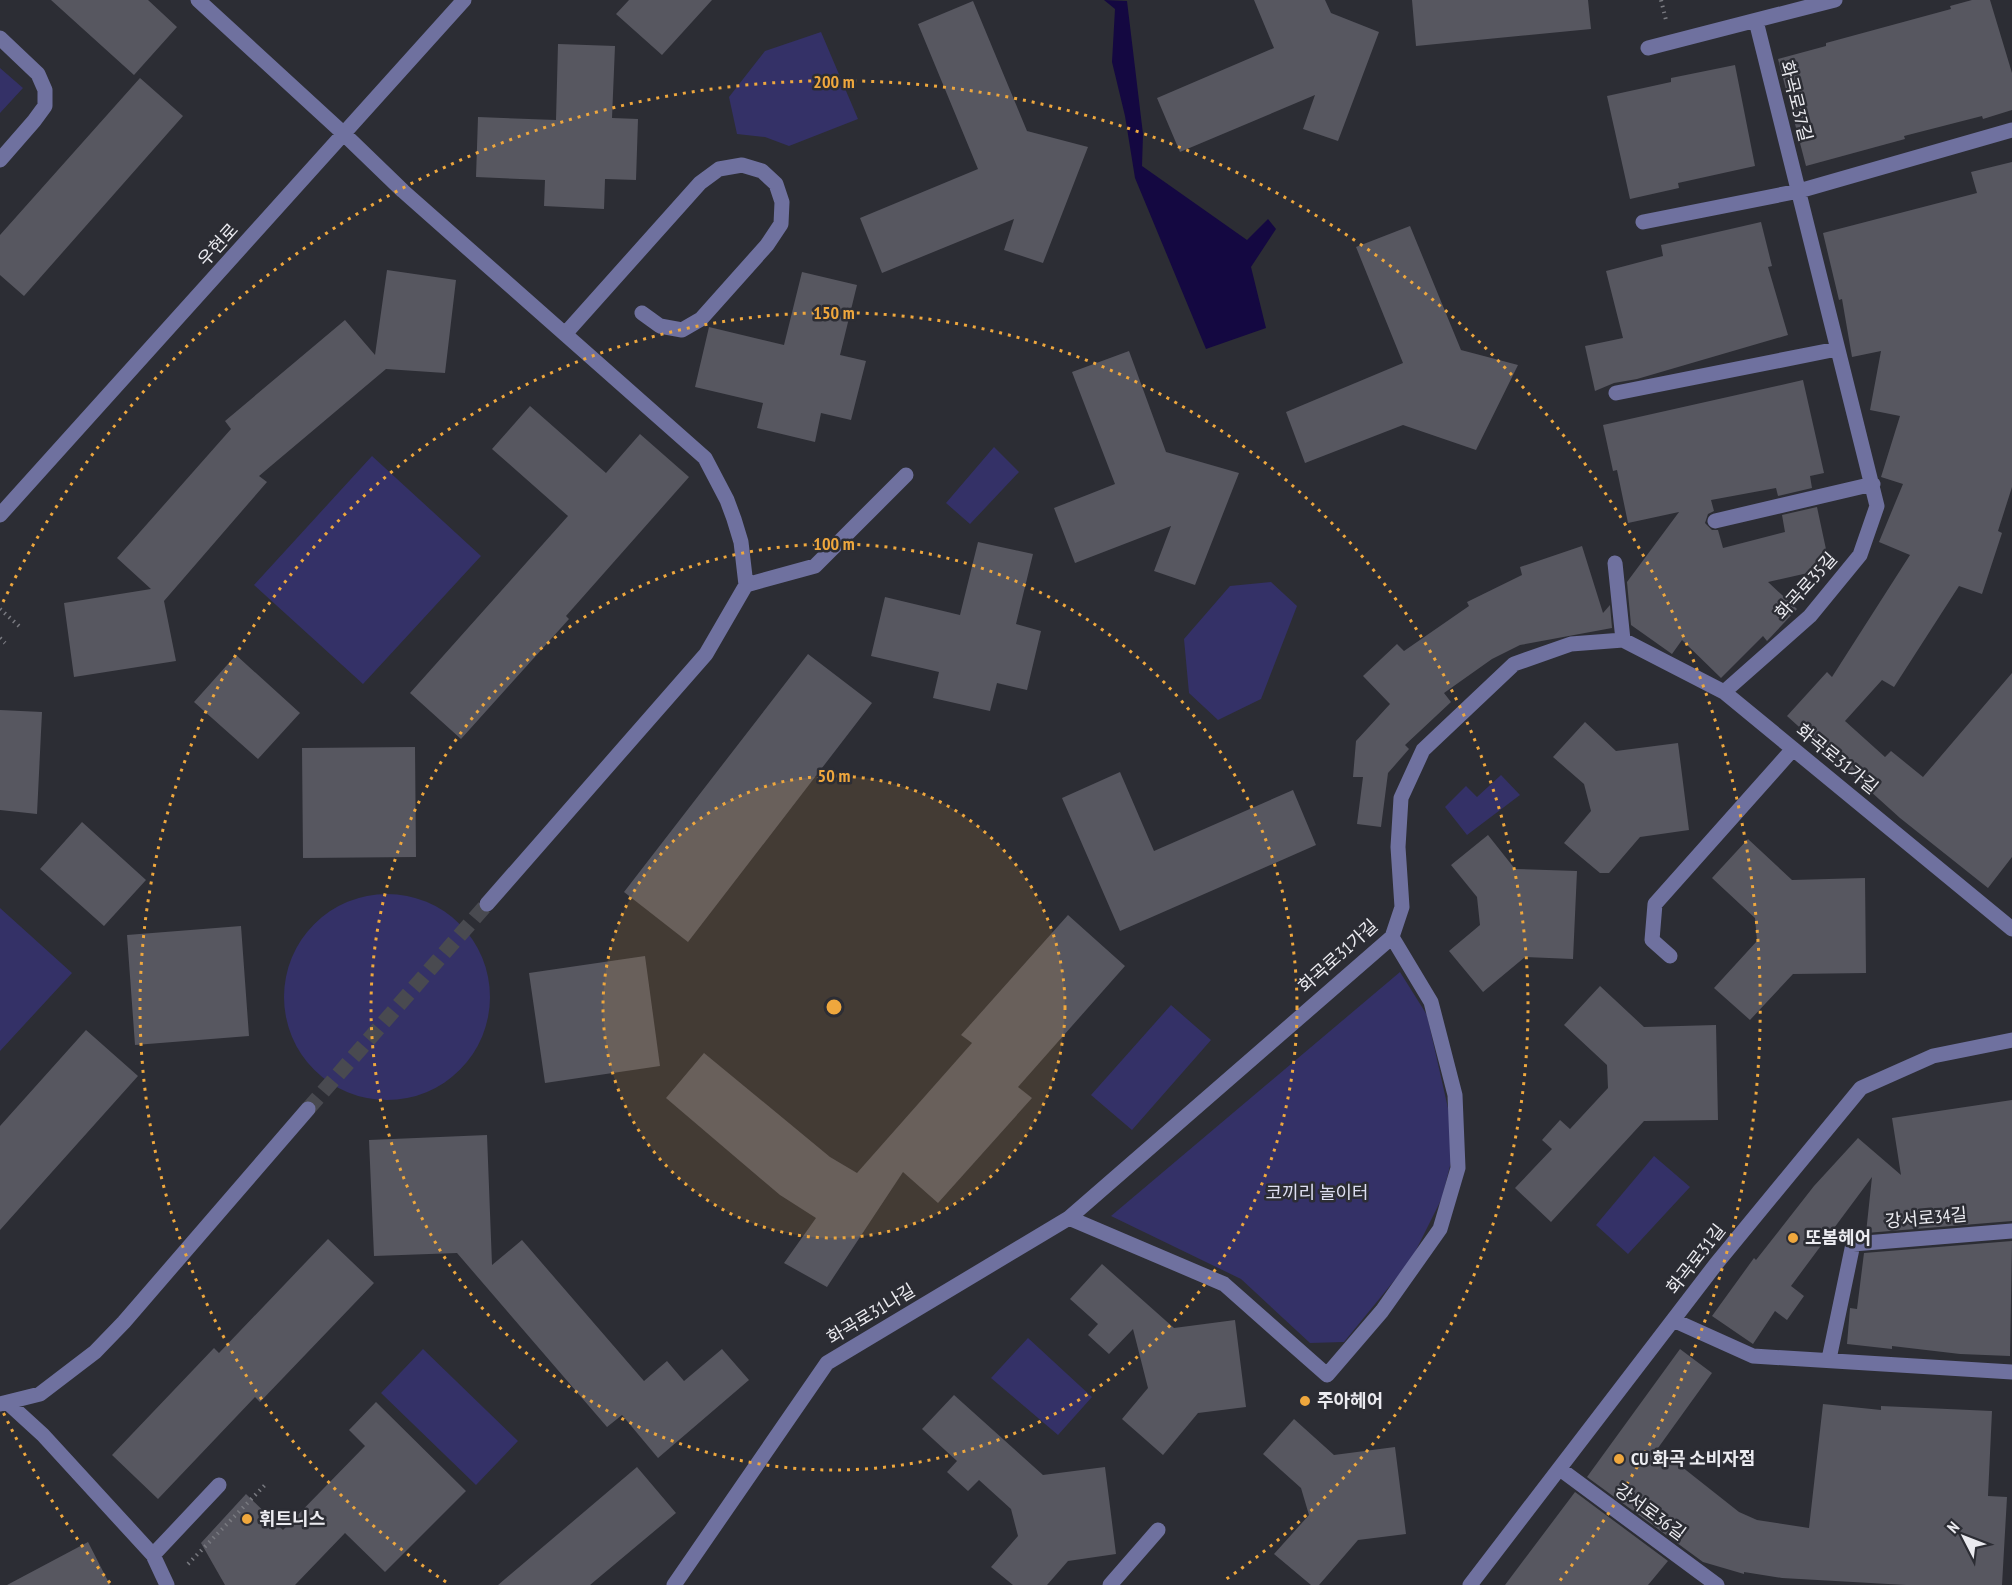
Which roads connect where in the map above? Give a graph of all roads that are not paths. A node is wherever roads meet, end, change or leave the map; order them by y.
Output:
1 (198, 0) edge
2 (464, 0) edge
3 (1835, 0) edge
4 (1756, 21) junction
5 (0, 38) edge
6 (1648, 48) dead end
7 (2012, 130) edge
8 (344, 134) junction
9 (0, 160) edge
10 (1798, 191) junction
11 (1643, 222) dead end
12 (642, 313) dead end
13 (565, 333) junction
14 (1837, 349) junction
15 (1616, 393) dead end
16 (906, 475) dead end
17 (1873, 484) junction
18 (0, 515) edge
19 (1715, 521) dead end
20 (1615, 563) dead end
21 (746, 585) junction
22 (1623, 640) junction
23 (1724, 692) junction
24 (1793, 749) junction
25 (487, 904) tunnel mouth
26 (2012, 929) edge
27 (1392, 937) junction
28 (1670, 956) dead end
29 (2012, 1040) edge
30 (308, 1108) tunnel mouth
31 (1068, 1218) junction
32 (2012, 1231) edge
33 (1673, 1320) junction
34 (1829, 1359) junction
35 (2012, 1372) edge
36 (4, 1403) edge
37 (1560, 1469) junction
38 (219, 1485) dead end
39 (1158, 1530) dead end
40 (153, 1555) junction
41 (676, 1583) edge
42 (167, 1585) edge
43 (1110, 1585) edge
44 (1470, 1585) edge
45 (1717, 1585) edge

1 - 8 street
2 - 8 street, 우현로
3 - 4 street
4 - 6 street
4 - 10 street, 화곡로37길
5 - 9 street
7 - 10 street
8 - 13 street
8 - 18 street, 우현로
10 - 11 street
10 - 14 street, 화곡로35길
12 - 13 street
13 - 21 street
14 - 15 street
14 - 17 street, 화곡로35길
16 - 21 street
17 - 19 street
17 - 23 street, 화곡로35길
20 - 22 street
21 - 25 street
22 - 23 street, 화곡로31가길
22 - 27 street, 화곡로31가길
23 - 24 street, 화곡로31가길
24 - 26 street, 화곡로31가길
24 - 28 street
27 - 31 street, 화곡로31가길
27 - 31 street
29 - 33 street, 화곡로31길
30 - 36 street
31 - 41 street, 화곡로31나길
32 - 34 street, 강서로34길
33 - 34 street
33 - 37 street, 화곡로31길
34 - 35 street
36 - 40 street
37 - 44 street, 화곡로31길
37 - 45 street, 강서로36길
38 - 40 street
39 - 43 street
40 - 42 street

